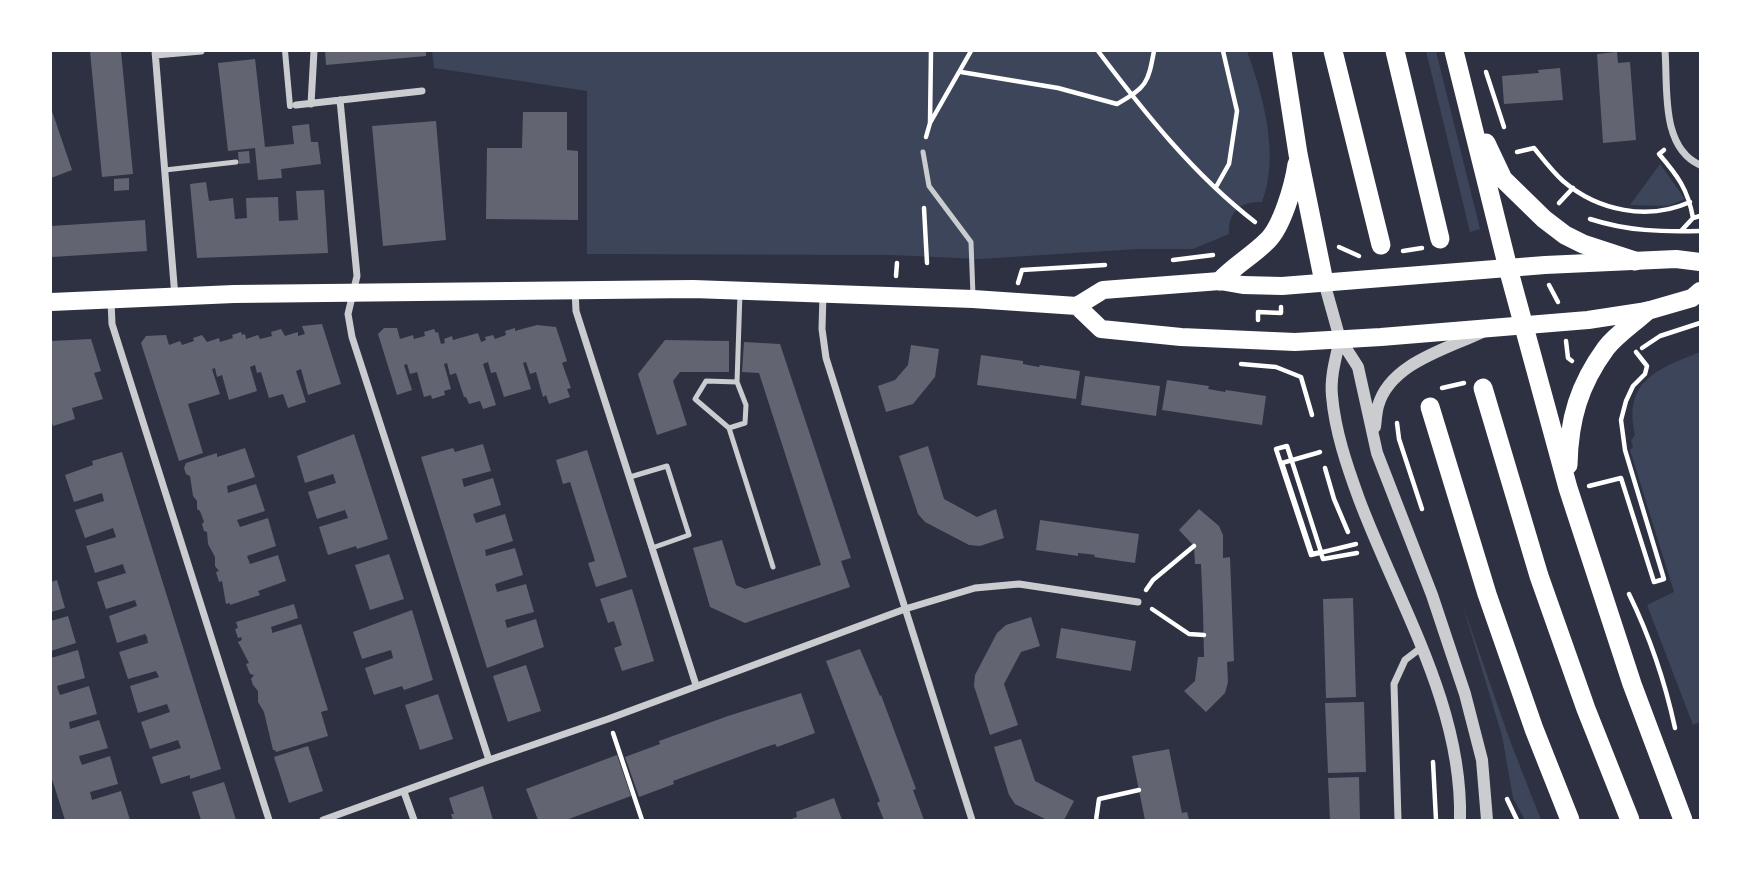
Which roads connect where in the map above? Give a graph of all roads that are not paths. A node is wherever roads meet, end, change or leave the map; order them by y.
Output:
1 (201, 51) edge
2 (285, 51) edge
3 (314, 51) edge
4 (1282, 51) edge
5 (1333, 51) edge
6 (1395, 51) edge
7 (1454, 51) edge
8 (1665, 51) edge
9 (156, 53) edge
10 (422, 90) dead end
11 (340, 100) junction
12 (311, 104) junction
13 (1467, 104) junction
14 (293, 106) joint
15 (923, 152) dead end
16 (1298, 154) junction
17 (236, 162) dead end
18 (1700, 165) edge
19 (165, 170) junction
20 (1437, 243) road end
21 (1382, 250) road end
22 (1635, 261) junction
23 (1700, 262) edge
24 (1508, 268) junction
25 (1220, 281) junction
26 (1324, 282) junction
27 (575, 289) junction
28 (741, 289) junction
29 (1700, 291) edge
30 (354, 292) junction
31 (823, 293) junction
32 (175, 298) junction
33 (973, 299) junction
34 (111, 300) junction
35 (51, 302) edge
36 (1077, 306) junction
37 (1647, 311) junction
38 (1523, 326) junction
39 (1494, 328) junction
40 (1340, 339) junction
41 (737, 382) junction
42 (1483, 388) dead end
43 (1430, 407) dead end
44 (729, 428) junction
45 (1374, 435) junction
46 (629, 477) junction
47 (1568, 488) junction
48 (652, 548) junction
49 (773, 567) dead end
50 (1138, 602) road end
51 (905, 609) junction
52 (1422, 647) junction
53 (696, 685) junction
54 (489, 760) junction
55 (404, 792) junction
56 (269, 820) edge
57 (323, 820) edge
58 (414, 820) edge
59 (972, 820) edge
60 (1398, 820) edge
61 (1460, 820) edge
62 (1487, 820) edge
63 (1570, 820) edge
64 (1630, 820) edge
65 (1683, 820) edge

1 - 9 street
2 - 14 street
3 - 12 street
4 - 16 highway
5 - 21 highway
6 - 20 highway
7 - 13 highway
8 - 18 street
9 - 19 street
10 - 11 street
11 - 12 street
11 - 30 street
12 - 14 street
13 - 22 highway
13 - 24 highway
15 - 33 lane
16 - 25 highway
16 - 26 highway
17 - 19 lane
19 - 32 street
22 - 23 main road
22 - 24 main road
24 - 26 main road
24 - 38 highway
25 - 26 main road
25 - 36 main road
26 - 40 street
27 - 28 main road
27 - 30 main road
27 - 46 street
28 - 31 main road
28 - 41 lane
29 - 37 main road
30 - 32 main road
30 - 54 street
31 - 33 main road
31 - 51 street
32 - 34 main road
33 - 36 main road
34 - 35 main road
34 - 56 street
36 - 40 main road
37 - 38 main road
37 - 47 highway
38 - 39 main road
38 - 47 highway
39 - 40 main road
39 - 45 street
40 - 45 street
40 - 52 street
41 - 44 lane
41 - 44 lane
42 - 64 highway
43 - 63 highway
44 - 49 lane
45 - 62 street
46 - 48 street
46 - 48 lane
47 - 65 highway
48 - 53 street
50 - 51 street
51 - 53 street
51 - 59 street
52 - 60 street
52 - 61 street
53 - 54 street
54 - 55 street
55 - 57 street
55 - 58 street

